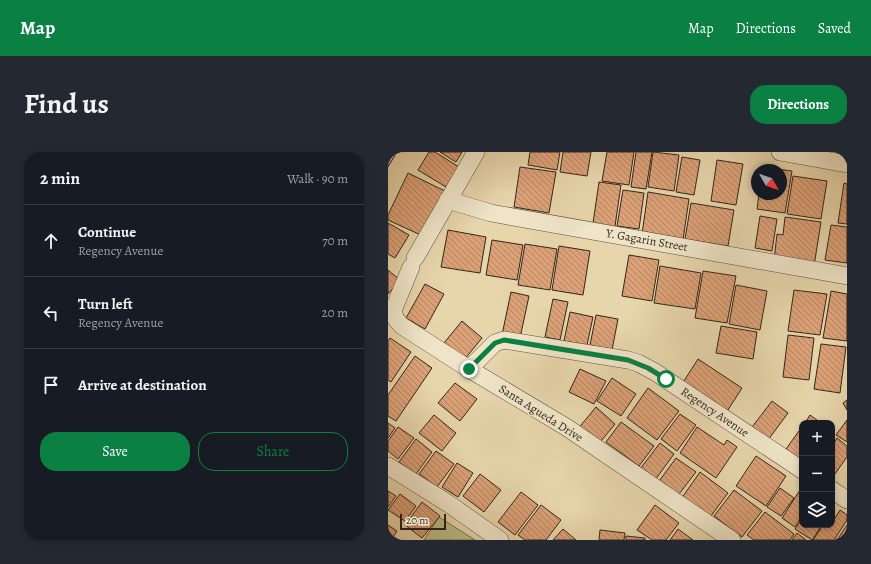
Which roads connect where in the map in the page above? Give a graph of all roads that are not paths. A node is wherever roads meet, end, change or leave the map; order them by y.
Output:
1 (476, 152) edge
2 (780, 152) edge
3 (847, 164) edge
4 (448, 200) junction
5 (847, 276) edge
6 (469, 369) junction
7 (388, 466) edge
8 (799, 468) edge
9 (835, 492) edge
10 (847, 500) edge
11 (500, 540) edge
12 (732, 540) edge

1 - 4 street
2 - 3 street
4 - 5 street, Y. Gagarin Street
4 - 6 street, Santa Agueda Drive
6 - 8 street, Regency Avenue
6 - 12 street, Santa Agueda Drive
7 - 11 street
9 - 10 street

